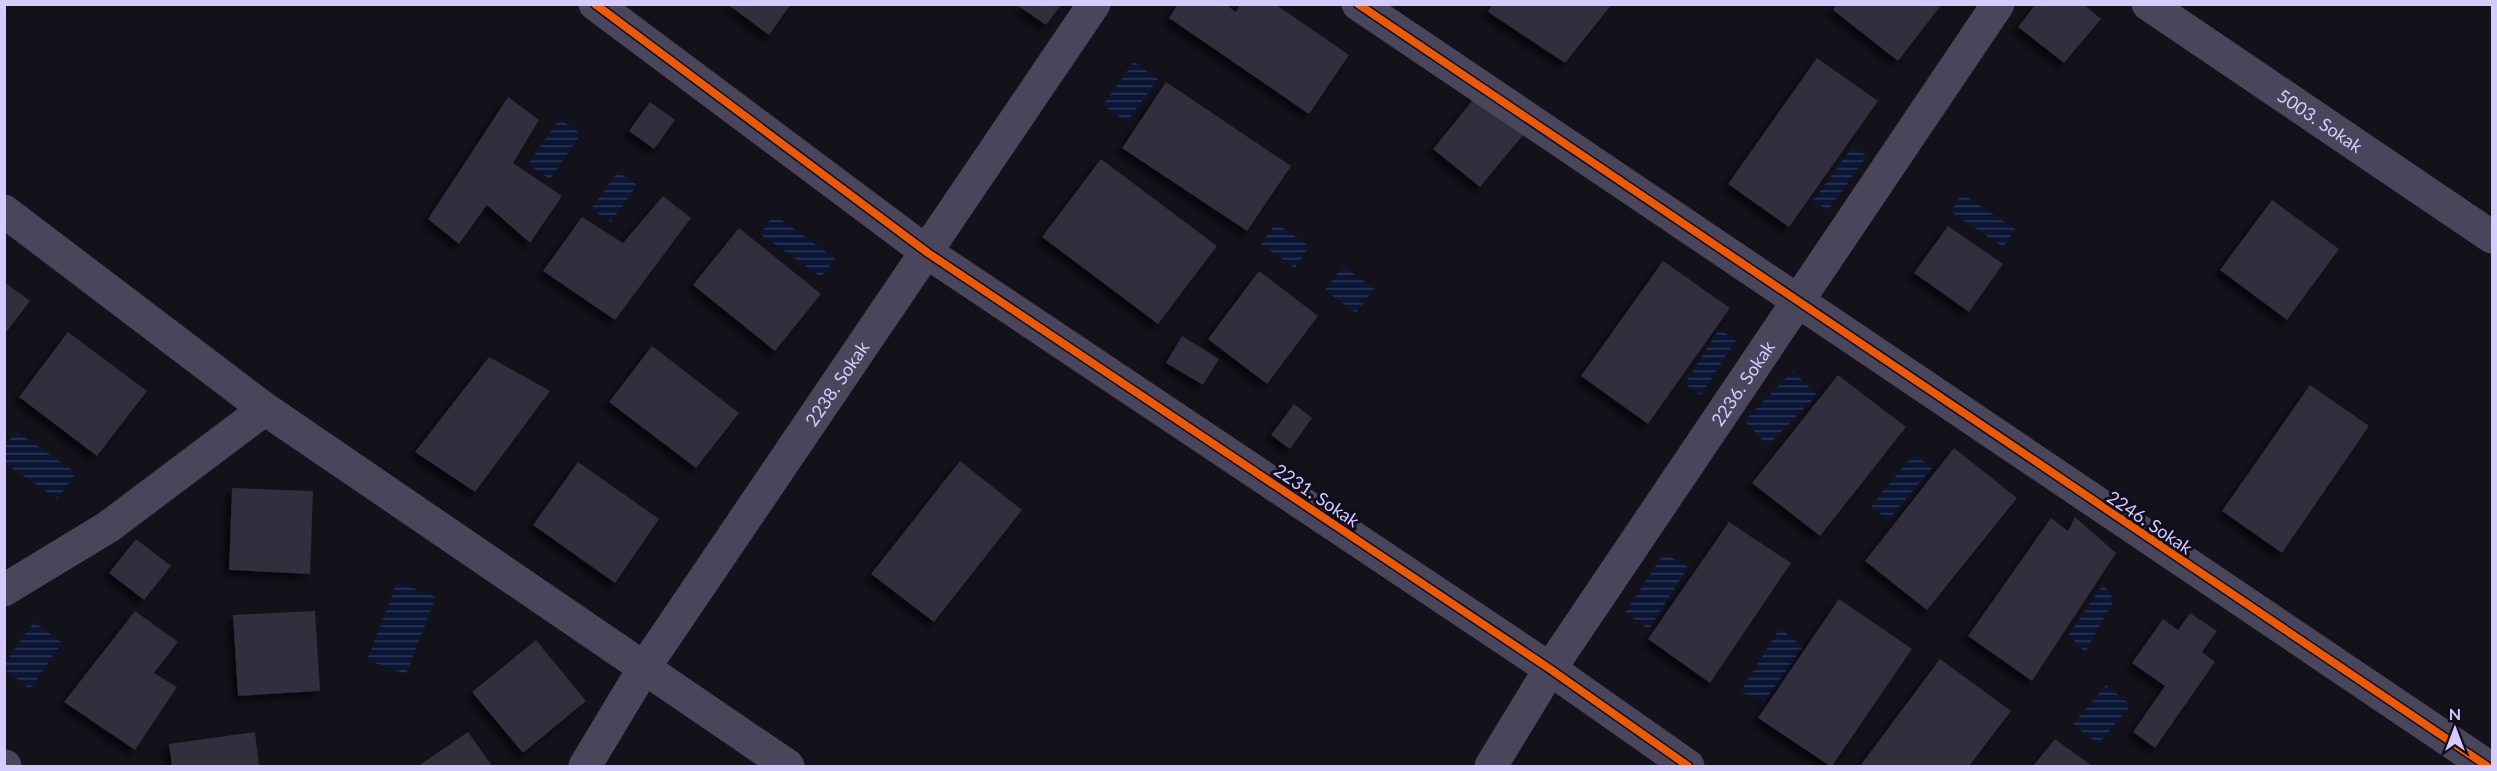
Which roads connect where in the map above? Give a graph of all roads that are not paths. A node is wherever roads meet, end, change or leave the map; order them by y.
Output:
1 (595, 4) edge
2 (1094, 4) edge
3 (1358, 4) edge
4 (1998, 4) edge
5 (2148, 4) edge
6 (4, 211) edge
7 (2493, 237) edge
8 (928, 253) junction
9 (1796, 302) junction
10 (265, 409) junction
11 (4, 590) edge
12 (644, 668) junction
13 (1550, 669) junction
14 (585, 766) edge
15 (788, 766) edge
16 (1491, 766) edge
17 (1688, 766) edge
18 (2487, 766) edge

1 - 8 street, 2231. Sokak
2 - 8 street, 2238. Sokak
3 - 9 street, 2246. Sokak
4 - 9 street, 2236. Sokak
5 - 7 street, 5003. Sokak
6 - 10 street
8 - 12 street, 2238. Sokak
8 - 13 street, 2231. Sokak
9 - 13 street, 2236. Sokak
9 - 18 street, 2246. Sokak
10 - 11 street
10 - 12 street
12 - 14 street, 2238. Sokak
12 - 15 street
13 - 16 street, 2236. Sokak
13 - 17 street, 2231. Sokak

